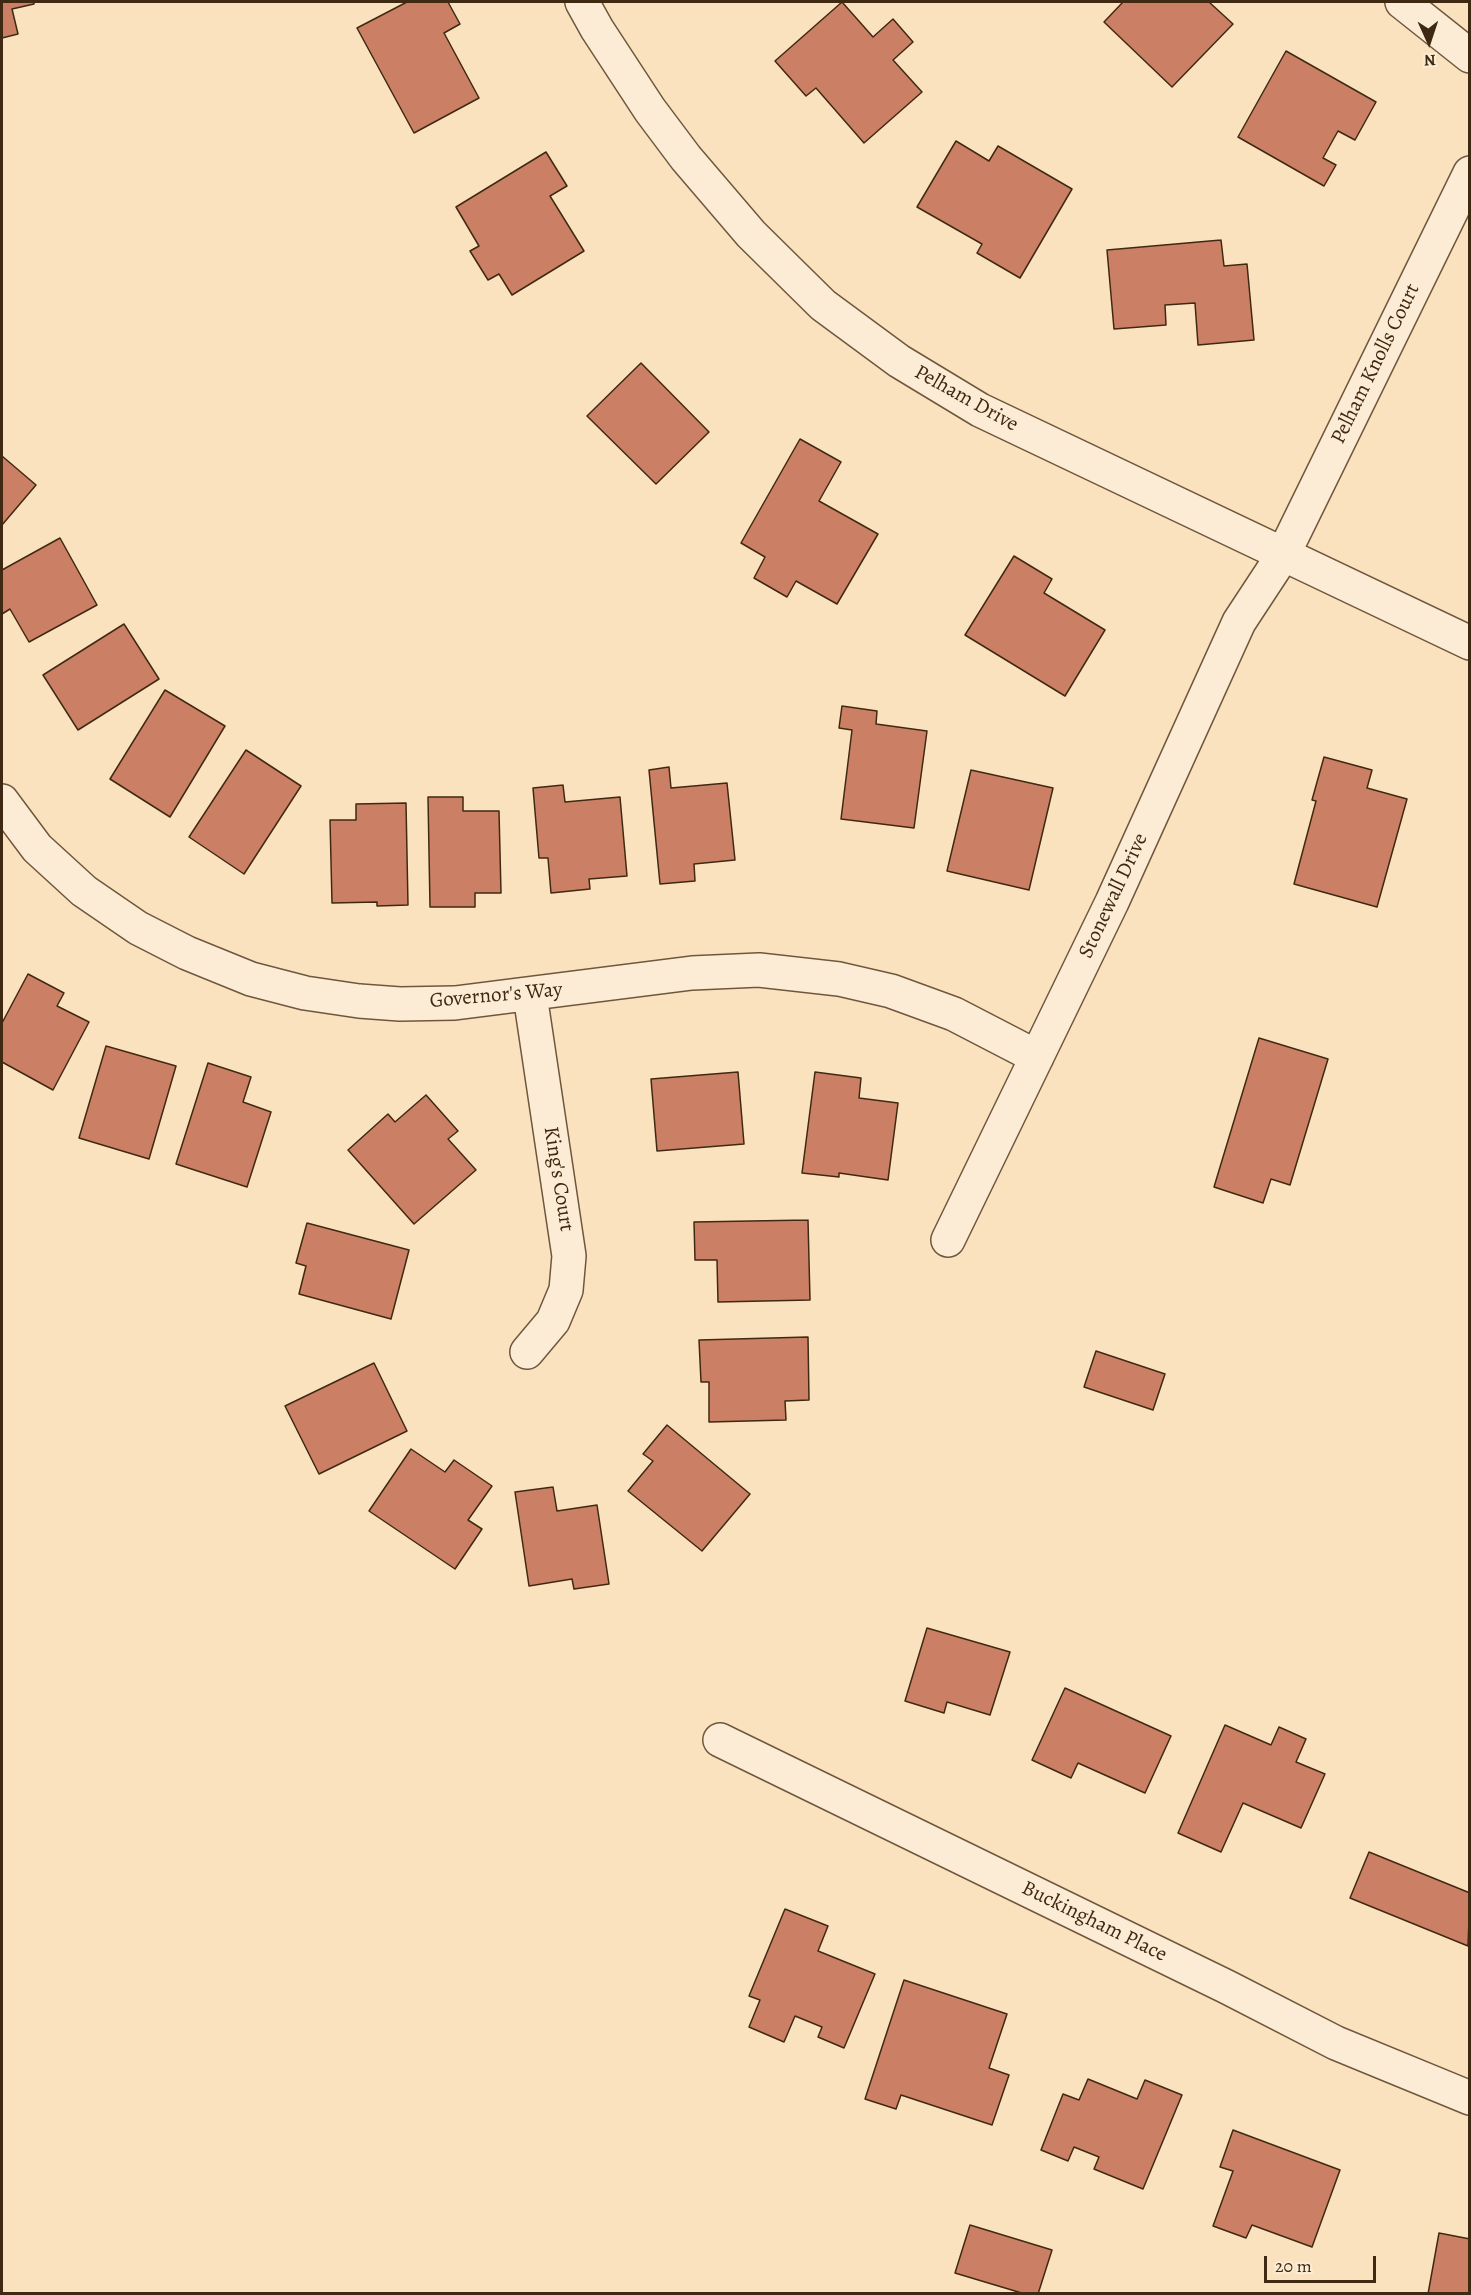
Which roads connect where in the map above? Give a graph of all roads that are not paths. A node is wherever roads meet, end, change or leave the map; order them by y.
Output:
1 (582, 2) edge
2 (1402, 2) edge
3 (1470, 56) edge
4 (1470, 173) edge
5 (1283, 555) junction
6 (1470, 643) edge
7 (2, 801) edge
8 (530, 995) junction
9 (1038, 1057) junction
10 (948, 1240) dead end
11 (526, 1352) dead end
12 (720, 1740) dead end
13 (1470, 2098) edge

1 - 5 street, Pelham Drive
2 - 3 street
4 - 5 street, Pelham Knolls Court
5 - 6 street, Pelham Drive
5 - 9 street, Stonewall Drive
7 - 8 street, Governor's Way
8 - 9 street, Governor's Way
8 - 11 street, King's Court
9 - 10 street, Stonewall Drive
12 - 13 street, Buckingham Place

